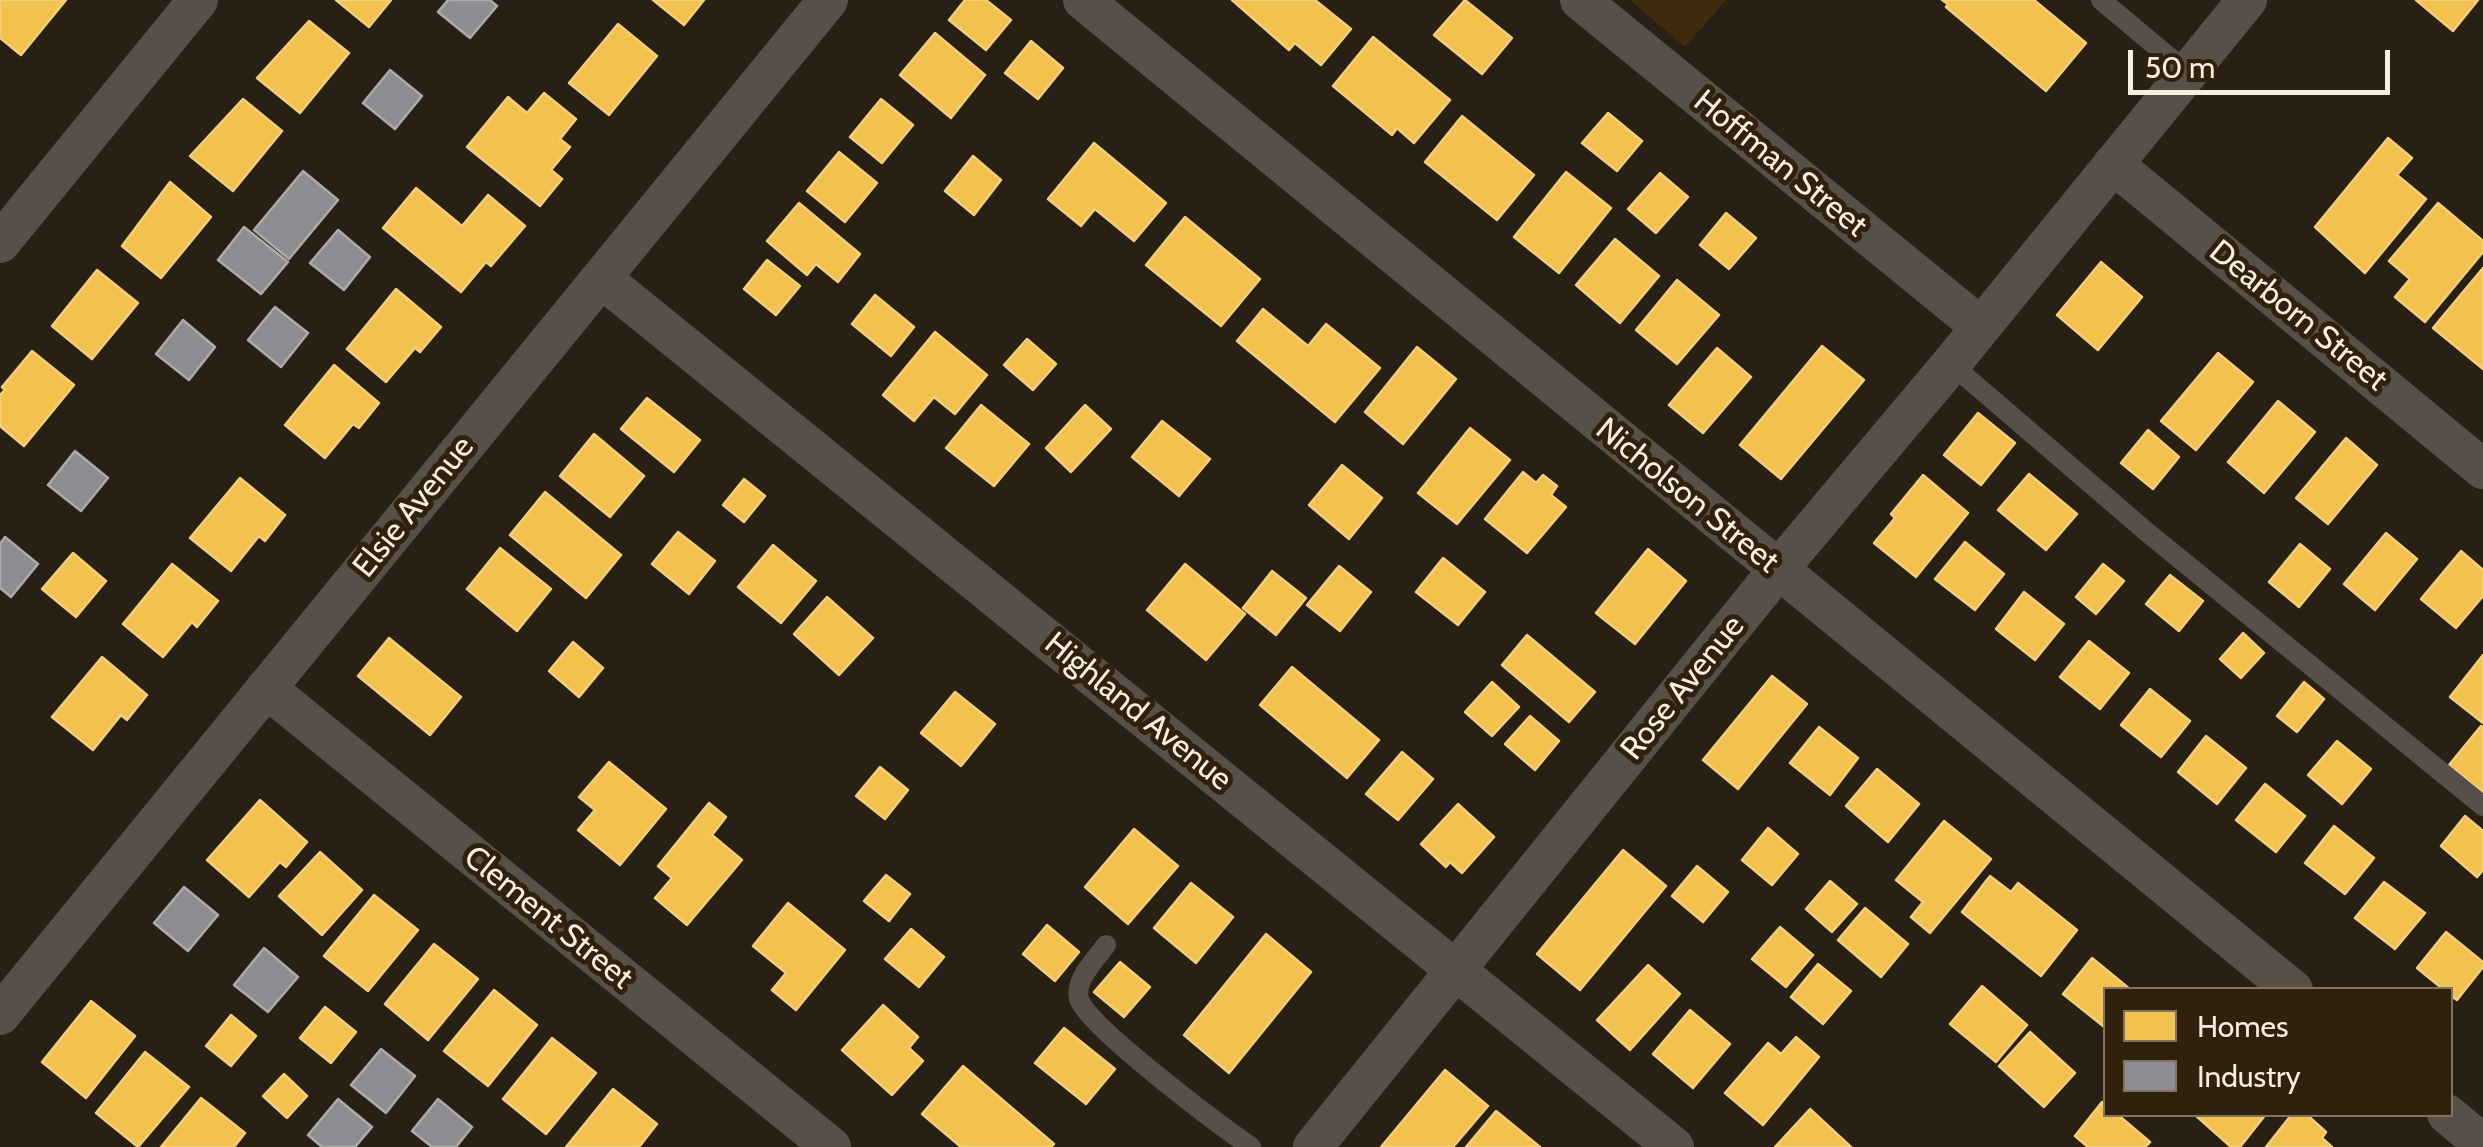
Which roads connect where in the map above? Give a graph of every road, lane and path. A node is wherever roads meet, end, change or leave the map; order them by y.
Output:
1 (198, 0) edge
2 (828, 0) edge
3 (1083, 0) edge
4 (1580, 0) edge
5 (2101, 0) edge
6 (2236, 4) edge
7 (2188, 73) junction
8 (2113, 164) junction
9 (0, 243) edge
10 (601, 278) junction
11 (1980, 327) junction
12 (1951, 364) junction
13 (2483, 469) edge
14 (1778, 571) junction
15 (266, 688) junction
16 (2483, 806) edge
17 (1106, 945) dead end
18 (1457, 969) junction
19 (2289, 987) edge
20 (0, 1015) edge
21 (2451, 1117) edge
22 (2483, 1144) edge
23 (831, 1147) edge
24 (1251, 1147) edge
25 (1313, 1147) edge
26 (1674, 1147) edge

1 - 9 street
2 - 10 street, Elsie Avenue
3 - 14 street, Nicholson Street
4 - 11 street, Hoffman Street
5 - 7 lane
6 - 7 street, Rose Avenue
7 - 8 street, Rose Avenue
8 - 11 street, Rose Avenue
8 - 13 street, Dearborn Street
10 - 15 street, Elsie Avenue
10 - 18 street, Highland Avenue
11 - 12 street, Rose Avenue
12 - 14 street, Rose Avenue
12 - 16 lane
14 - 18 street, Rose Avenue
14 - 19 street, Nicholson Street
15 - 20 street, Elsie Avenue
15 - 23 street, Clement Street
17 - 24 lane
18 - 25 street, Rose Avenue
18 - 26 street, Highland Avenue
21 - 22 street

